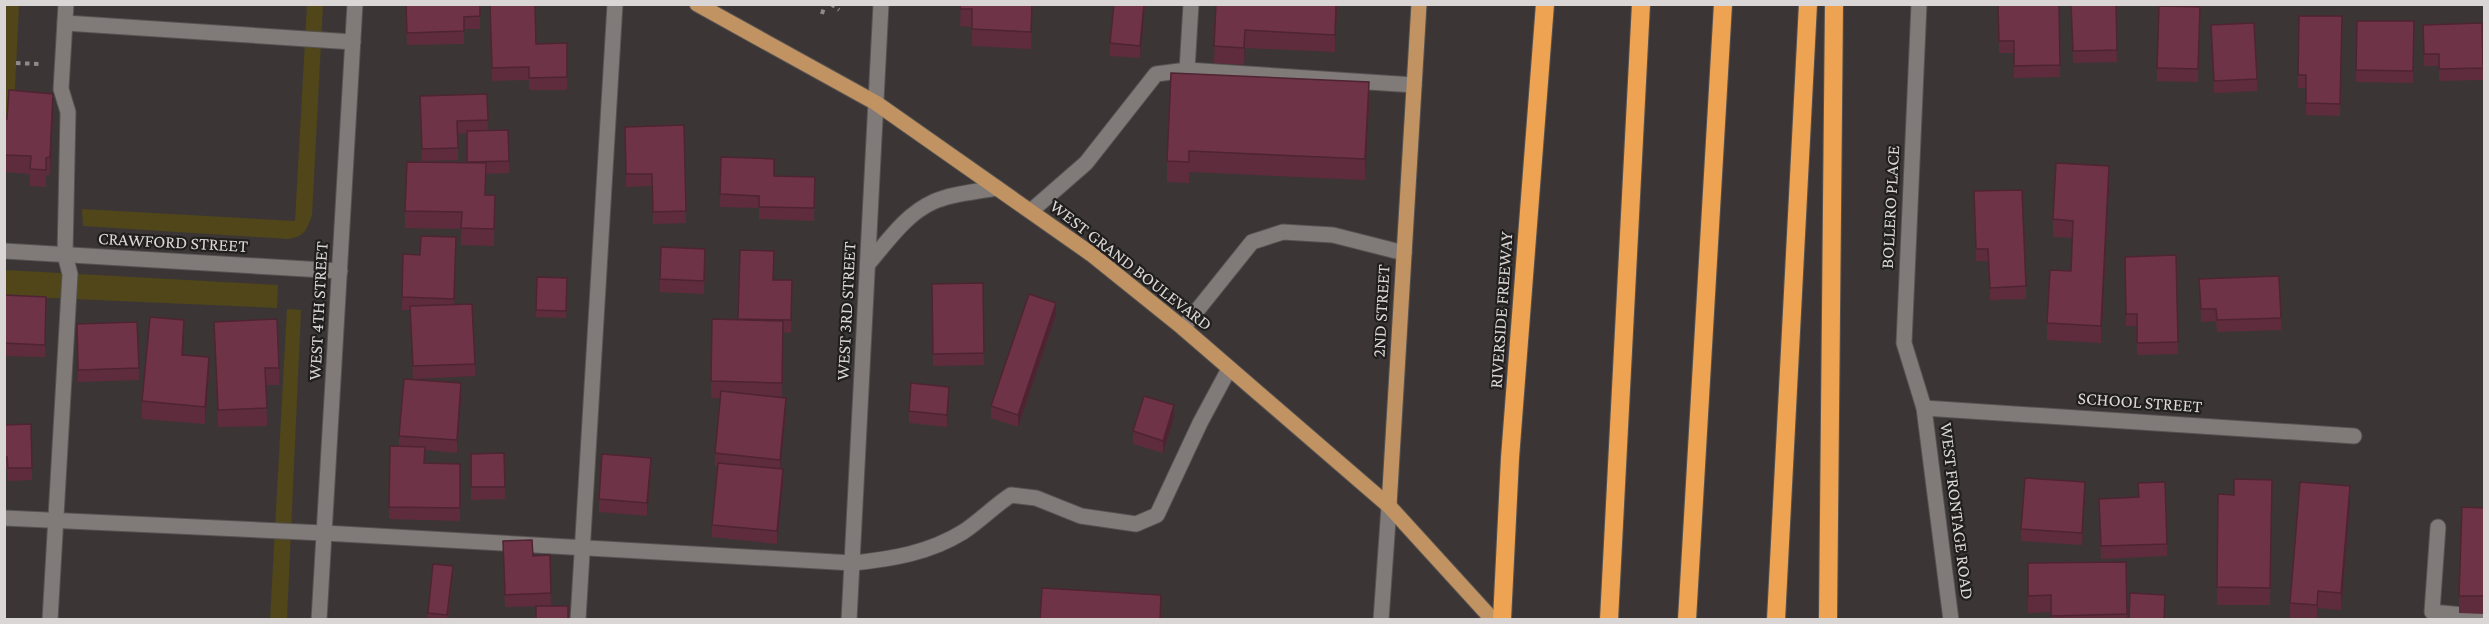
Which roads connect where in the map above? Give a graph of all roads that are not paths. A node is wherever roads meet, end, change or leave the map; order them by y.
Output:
1 (66, 4) edge
2 (356, 4) edge
3 (615, 4) edge
4 (698, 4) edge
5 (881, 4) edge
6 (1191, 4) edge
7 (1419, 4) edge
8 (1545, 4) edge
9 (1641, 4) edge
10 (1723, 4) edge
11 (1808, 4) edge
12 (1834, 4) edge
13 (1919, 4) edge
14 (64, 23) junction
15 (353, 42) junction
16 (1187, 70) junction
17 (1414, 85) junction
18 (876, 103) junction
19 (998, 188) junction
20 (1030, 211) junction
21 (4, 251) edge
22 (1404, 253) junction
23 (65, 255) junction
24 (868, 264) junction
25 (340, 271) junction
26 (1183, 328) junction
27 (1229, 369) junction
28 (1924, 408) junction
29 (2355, 435) dead end
30 (1389, 507) junction
31 (4, 518) edge
32 (56, 520) junction
33 (2438, 527) dead end
34 (324, 533) junction
35 (582, 548) junction
36 (853, 563) junction
37 (2484, 617) edge
38 (50, 620) edge
39 (319, 620) edge
40 (578, 620) edge
41 (849, 620) edge
42 (1381, 620) edge
43 (1493, 620) edge
44 (1502, 620) edge
45 (1610, 620) edge
46 (1687, 620) edge
47 (1776, 620) edge
48 (1828, 620) edge
49 (1951, 620) edge

1 - 14 street
2 - 15 street, WEST 4TH STREET
3 - 35 street
4 - 18 main road, WEST GRAND BOULEVARD
5 - 18 street, WEST 3RD STREET
6 - 16 street
7 - 17 main road, 2ND STREET
8 - 44 highway, RIVERSIDE FREEWAY
9 - 45 highway
10 - 46 highway
11 - 47 highway
12 - 48 highway
13 - 28 street, BOLLERO PLACE
14 - 15 street
14 - 23 street
15 - 25 street, WEST 4TH STREET
16 - 17 street
16 - 20 street
17 - 22 main road, 2ND STREET
18 - 19 main road, WEST GRAND BOULEVARD
18 - 24 street, WEST 3RD STREET
19 - 20 main road, WEST GRAND BOULEVARD
19 - 24 street
20 - 26 main road, WEST GRAND BOULEVARD
21 - 23 street, CRAWFORD STREET
22 - 26 street
22 - 30 main road, 2ND STREET
23 - 25 street, CRAWFORD STREET
23 - 32 street
24 - 36 street, WEST 3RD STREET
25 - 34 street, WEST 4TH STREET
26 - 27 main road, WEST GRAND BOULEVARD
27 - 30 main road, WEST GRAND BOULEVARD
27 - 36 street
28 - 29 street, SCHOOL STREET
28 - 49 street, WEST FRONTAGE ROAD
30 - 42 street, 2ND STREET
30 - 43 main road, WEST GRAND BOULEVARD
31 - 32 street
32 - 34 street
32 - 38 street
33 - 37 street
34 - 35 street
34 - 39 street, WEST 4TH STREET
35 - 36 street
35 - 40 street
36 - 41 street, WEST 3RD STREET

